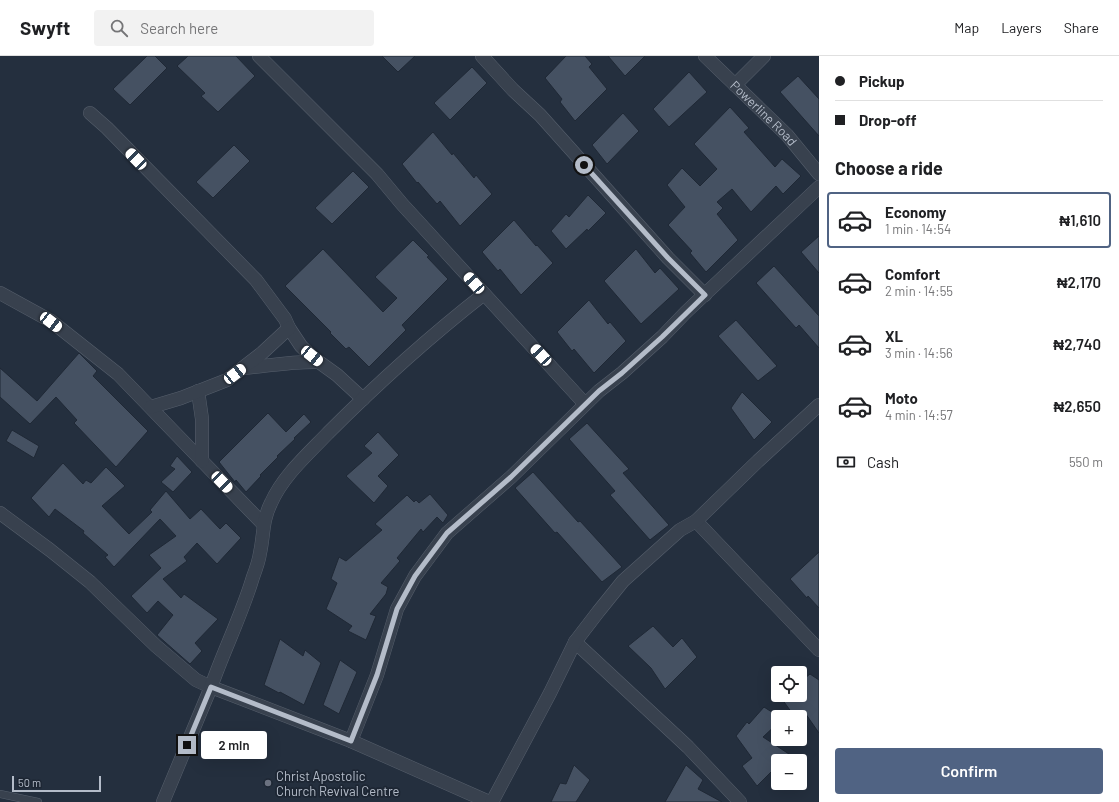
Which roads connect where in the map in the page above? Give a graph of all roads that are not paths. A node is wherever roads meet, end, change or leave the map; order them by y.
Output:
1 (259, 56) edge
2 (482, 56) edge
3 (705, 56) edge
4 (764, 56) edge
5 (735, 85) junction
6 (90, 113) dead end
7 (819, 174) edge
8 (819, 186) edge
9 (0, 293) edge
10 (484, 294) junction
11 (705, 295) junction
12 (289, 328) junction
13 (318, 362) junction
14 (243, 368) junction
15 (198, 391) junction
16 (363, 399) junction
17 (585, 404) junction
18 (151, 407) junction
19 (817, 412) edge
20 (202, 461) junction
21 (0, 513) edge
22 (696, 521) junction
23 (263, 524) junction
24 (575, 642) junction
25 (819, 650) edge
26 (211, 687) junction
27 (351, 741) junction
28 (0, 794) edge
29 (38, 802) edge
30 (163, 802) edge
31 (489, 802) edge
32 (492, 802) edge
33 (740, 802) edge

1 - 10 street
2 - 11 street
3 - 5 street, Powerline Road
4 - 5 street
5 - 7 street, Powerline Road
6 - 12 street
8 - 11 street
9 - 18 street
10 - 16 street
10 - 17 street
11 - 17 street
12 - 13 street
12 - 14 street
13 - 14 street
13 - 16 street
14 - 15 street
15 - 18 street
15 - 20 street
16 - 23 street
17 - 27 street
18 - 20 street
19 - 22 street
20 - 23 street
21 - 26 street
22 - 24 street
22 - 25 street
23 - 26 street
24 - 32 street
24 - 33 street
26 - 27 street
26 - 30 street
27 - 31 street
28 - 29 lane

